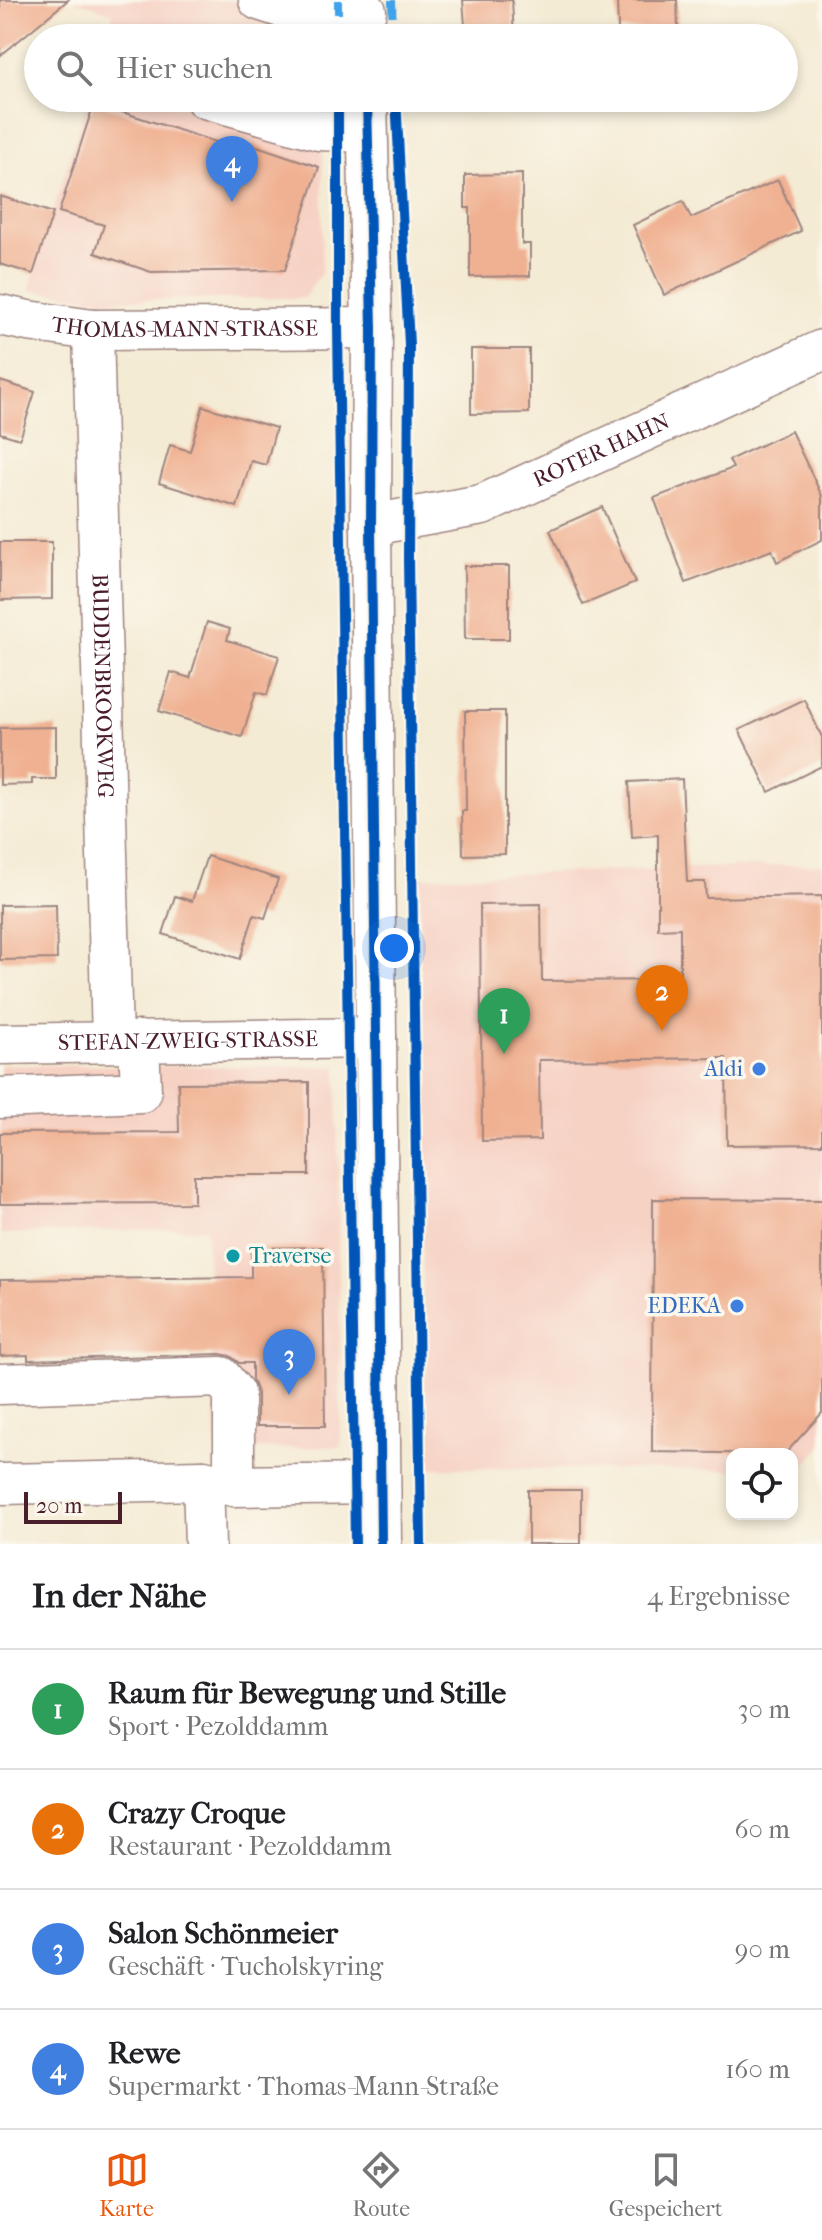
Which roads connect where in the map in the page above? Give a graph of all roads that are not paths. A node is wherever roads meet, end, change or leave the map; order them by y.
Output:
1 (259, 0) edge
2 (366, 16) edge
3 (255, 112) edge
4 (366, 115) edge
5 (0, 315) edge
6 (372, 328) junction
7 (93, 330) junction
8 (822, 350) edge
9 (371, 525) junction
10 (376, 1038) junction
11 (126, 1041) junction
12 (0, 1044) edge
13 (0, 1098) edge
14 (0, 1384) edge
15 (218, 1483) junction
16 (0, 1484) edge
17 (379, 1484) junction
18 (205, 1544) edge
19 (381, 1544) edge

1 - 2 street
3 - 4 street
4 - 6 street
5 - 7 street, THOMAS-MANN-STRASSE
6 - 7 street, THOMAS-MANN-STRASSE
6 - 9 street
7 - 11 street, BUDDENBROOKWEG
8 - 9 street, ROTER HAHN
9 - 10 street
10 - 11 street, STEFAN-ZWEIG-STRASSE
10 - 17 street
11 - 12 street, STEFAN-ZWEIG-STRASSE
11 - 13 street, BUDDENBROOKWEG
14 - 15 street
15 - 16 street
15 - 17 street
15 - 18 street
17 - 19 street

